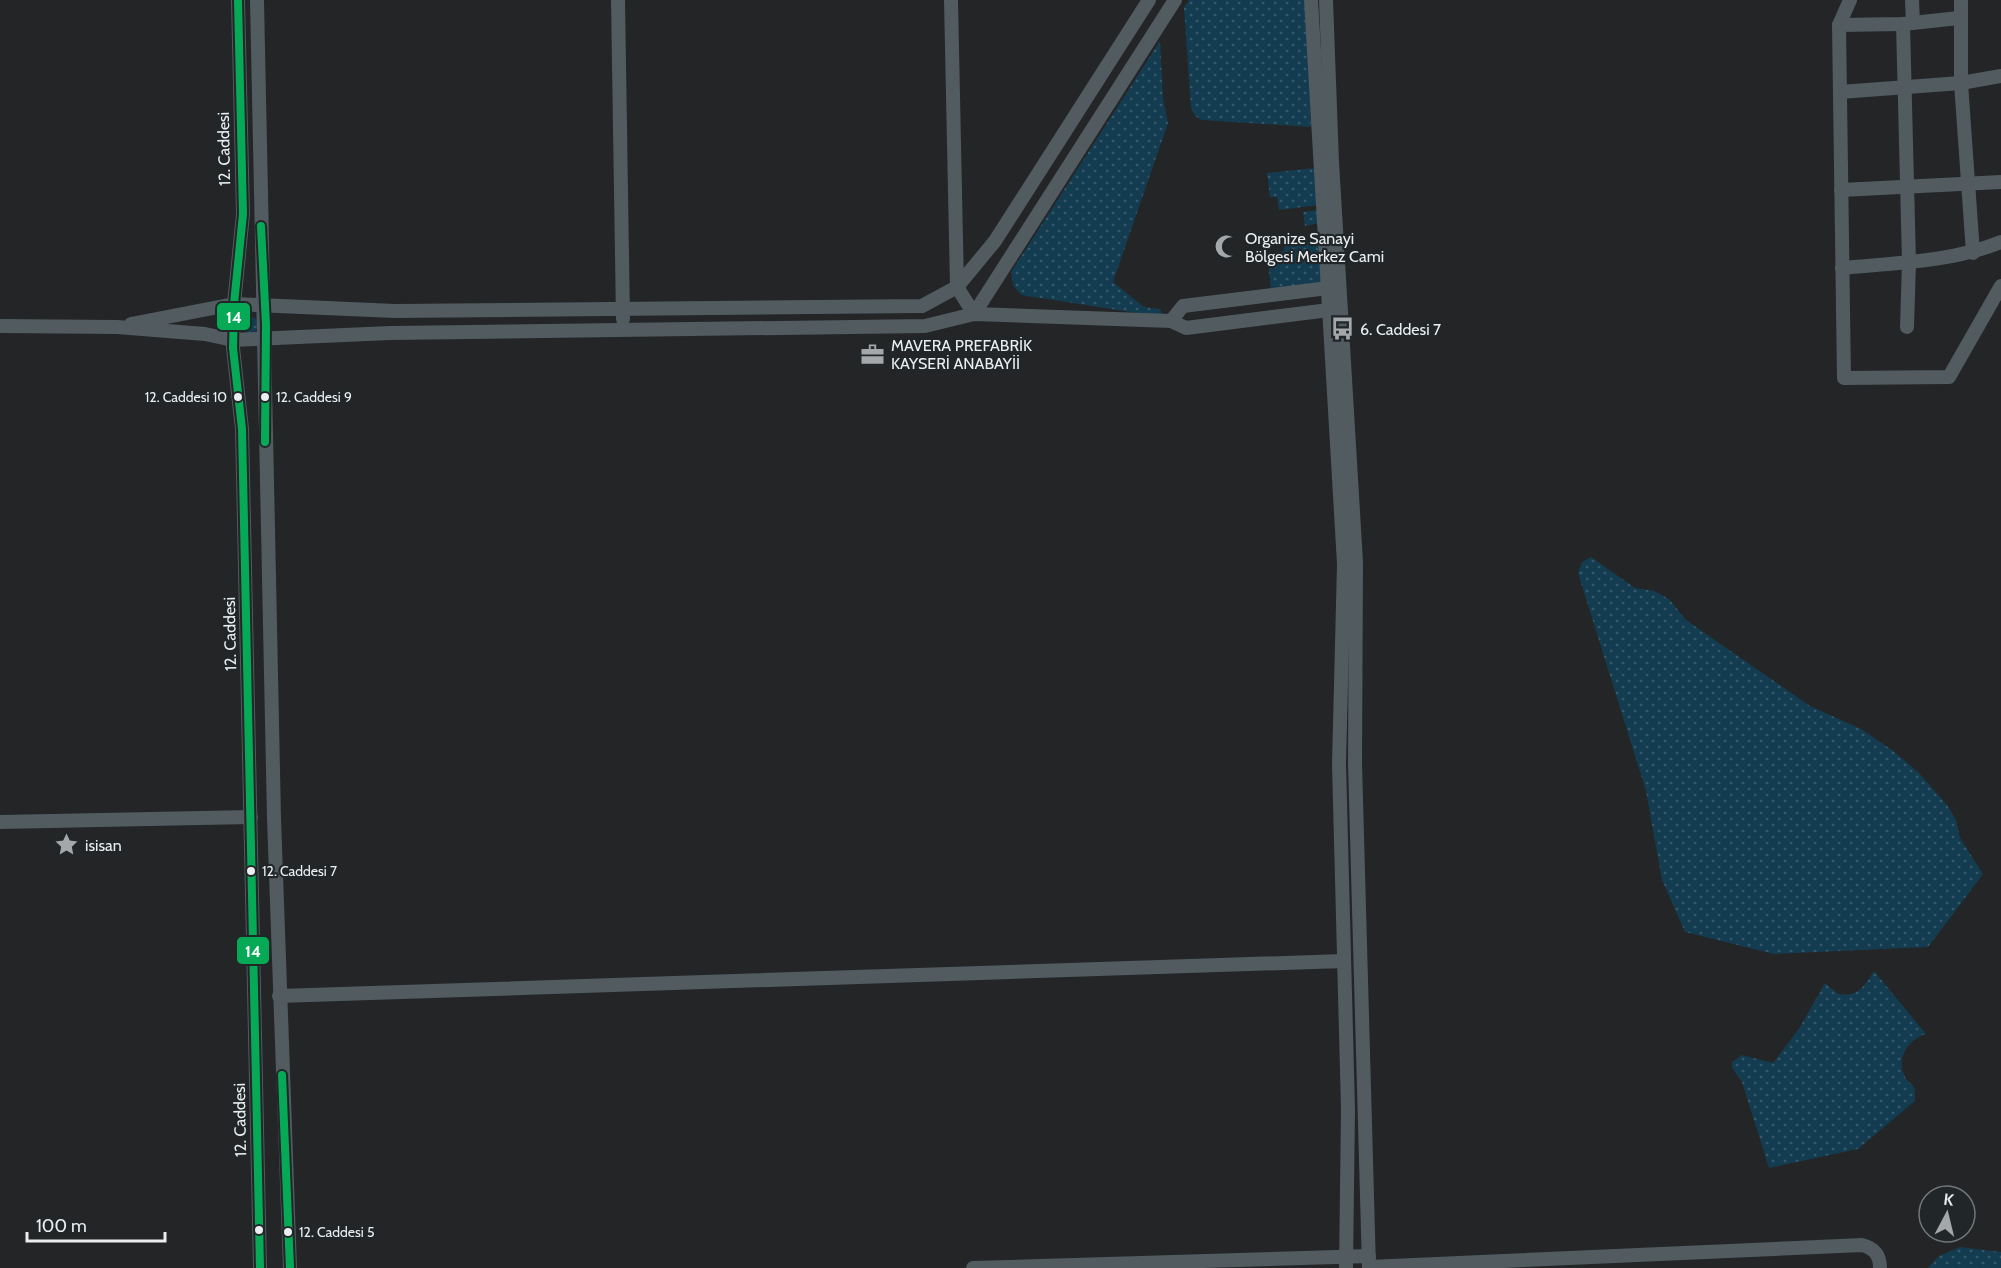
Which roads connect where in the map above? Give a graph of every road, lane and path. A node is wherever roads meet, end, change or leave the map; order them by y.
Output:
1 (238, 0) edge
2 (257, 0) edge
3 (618, 0) edge
4 (951, 0) edge
5 (1149, 0) edge
6 (1175, 0) edge
7 (1311, 0) edge
8 (1326, 0) edge
9 (1850, 0) edge
10 (1912, 0) edge
11 (1961, 0) edge
12 (1959, 18) junction
13 (1908, 23) junction
14 (1839, 25) junction
15 (2001, 76) edge
16 (1961, 83) junction
17 (1904, 88) junction
18 (1839, 92) junction
19 (1966, 182) junction
20 (2001, 182) edge
21 (1908, 186) junction
22 (1840, 190) junction
23 (2001, 242) edge
24 (1973, 253) junction
25 (1909, 262) junction
26 (1842, 268) junction
27 (2001, 286) edge
28 (957, 287) junction
29 (1328, 288) junction
30 (234, 304) junction
31 (265, 304) junction
32 (622, 310) junction
33 (1329, 310) junction
34 (974, 314) junction
35 (1171, 321) junction
36 (0, 326) edge
37 (117, 327) junction
38 (1907, 327) dead end
39 (624, 329) junction
40 (233, 340) junction
41 (266, 340) junction
42 (251, 818) junction
43 (0, 822) edge
44 (1344, 961) junction
45 (279, 996) junction
46 (1347, 1262) edge
47 (1369, 1264) edge
48 (260, 1268) edge
49 (290, 1268) edge
50 (973, 1268) edge
51 (1880, 1268) edge

1 - 30 street, 12. Caddesi
2 - 31 street
3 - 32 street
4 - 28 street
5 - 28 street
6 - 34 street
7 - 29 street
8 - 47 street
9 - 14 street
10 - 13 street
11 - 12 street
12 - 13 street
12 - 16 street
13 - 14 street
13 - 17 street
14 - 18 street
15 - 16 street
16 - 17 street
16 - 19 street
17 - 18 street
17 - 21 street
18 - 22 street
19 - 20 street
19 - 21 street
19 - 24 street
21 - 22 street
21 - 25 street
22 - 26 street
23 - 24 street
24 - 25 street
25 - 26 street
25 - 38 street
26 - 27 street
28 - 32 street
28 - 34 street
29 - 33 street
29 - 35 street
30 - 31 street
30 - 37 street
30 - 40 street, 12. Caddesi
31 - 32 street
31 - 41 street
32 - 39 street
33 - 35 street
33 - 44 street
34 - 35 street
34 - 39 street
36 - 37 street
37 - 40 street
39 - 41 street
40 - 41 street
40 - 42 street, 12. Caddesi
41 - 45 street
42 - 43 street
42 - 48 street, 12. Caddesi
44 - 45 street
44 - 46 street
45 - 49 street
46 - 47 street
46 - 50 street
47 - 51 street

